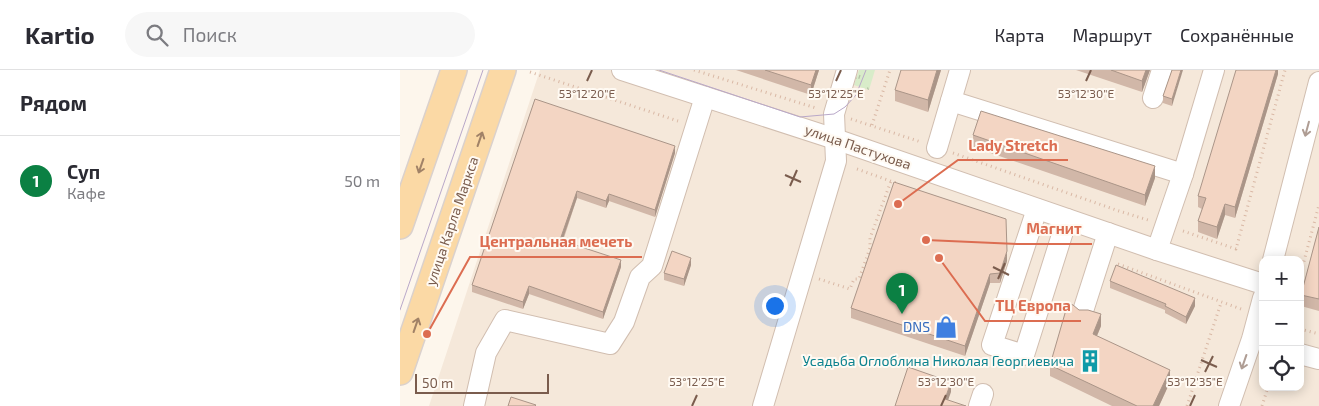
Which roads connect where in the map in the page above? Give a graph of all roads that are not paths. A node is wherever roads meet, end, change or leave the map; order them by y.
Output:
1 (454, 70) edge
2 (503, 70) edge
3 (622, 70) edge
4 (847, 70) edge
5 (960, 70) edge
6 (1162, 70) edge
7 (1214, 70) edge
8 (1319, 86) edge
9 (705, 97) junction
10 (1153, 98) dead end
11 (951, 100) junction
12 (835, 139) junction
13 (937, 148) road end
14 (1183, 174) junction
15 (1038, 208) junction
16 (1067, 218) junction
17 (400, 226) edge
18 (1108, 233) junction
19 (1157, 250) junction
20 (1274, 256) edge
21 (1259, 283) edge
22 (1083, 311) edge
23 (1259, 324) edge
24 (1257, 341) edge
25 (1304, 355) edge
26 (1319, 359) edge
27 (400, 372) edge
28 (474, 406) edge
29 (763, 406) edge
30 (1228, 406) edge

1 -> 17 main road
27 -> 2 main road, улица Карла Маркса
3 - 9 street, улица Пастухова
4 - 12 street
5 - 11 street
6 - 10 street
7 - 14 street
8 -> 20 street
9 - 12 street, улица Пастухова
9 - 28 street
11 - 13 street
11 - 14 street
12 - 15 street, улица Пастухова
12 - 29 street
14 - 19 street
15 - 16 street, улица Пастухова
15 - 16 street
16 - 18 street, улица Пастухова
18 - 19 street, улица Пастухова
18 - 22 street
19 - 21 street, улица Пастухова
23 - 24 street
24 -> 30 street
25 - 26 street

